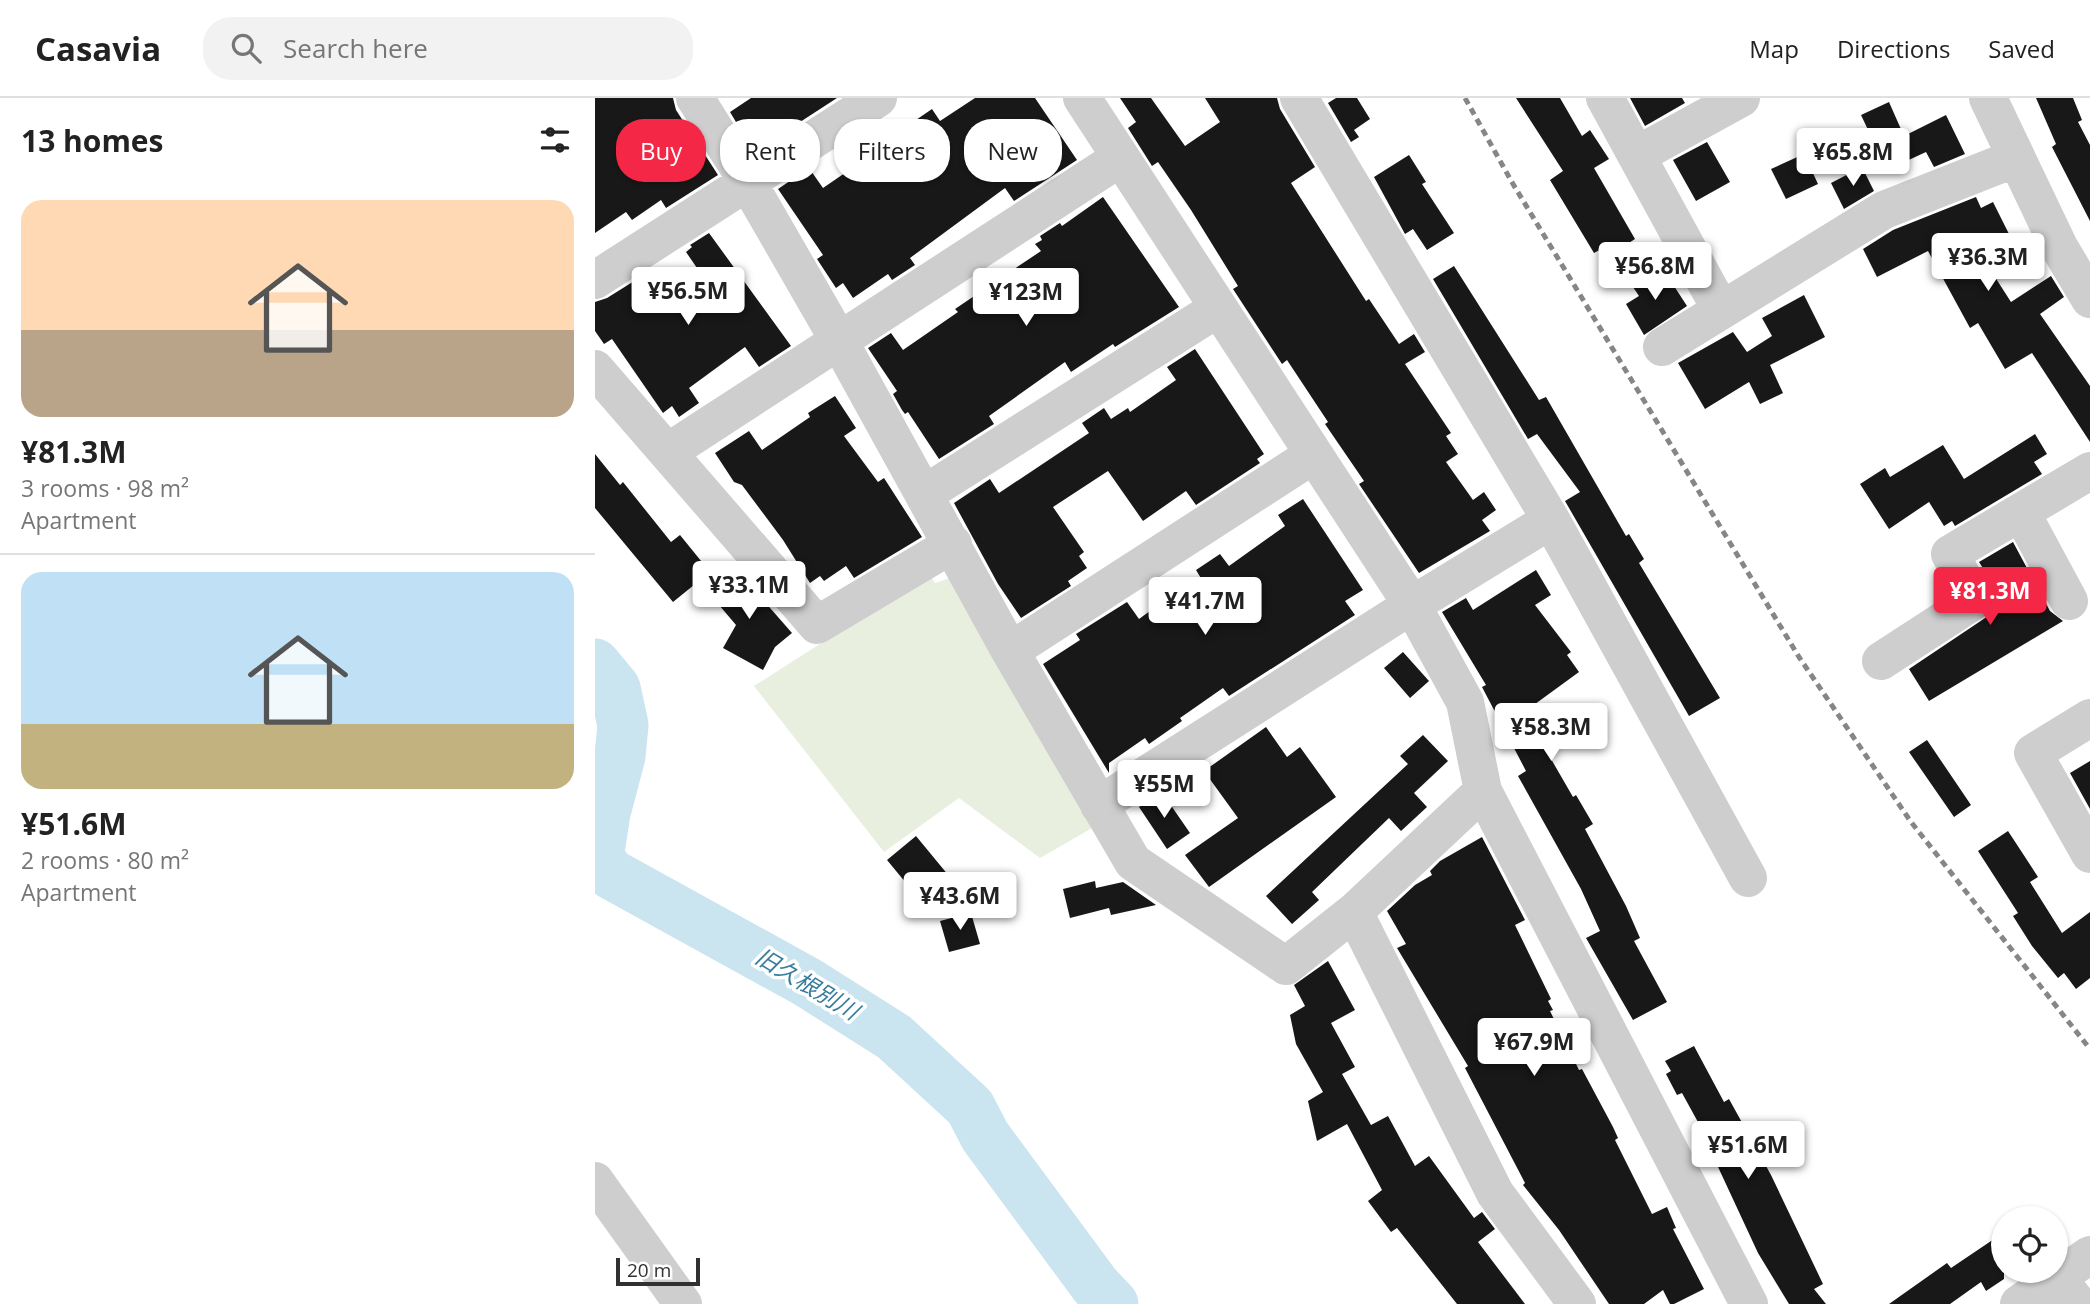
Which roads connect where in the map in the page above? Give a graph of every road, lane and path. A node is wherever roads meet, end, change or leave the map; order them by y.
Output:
1 (695, 98) edge
2 (878, 98) edge
3 (1082, 98) edge
4 (1299, 98) edge
5 (1605, 98) edge
6 (1741, 98) edge
7 (1988, 98) edge
8 (820, 135) edge
9 (720, 138) edge
10 (1637, 155) junction
11 (1120, 158) junction
12 (2016, 158) junction
13 (745, 182) edge
14 (748, 182) edge
15 (595, 279) edge
16 (2090, 299) edge
17 (1217, 309) junction
18 (1721, 310) junction
19 (838, 339) junction
20 (1662, 347) dead end
21 (595, 369) edge
22 (668, 452) junction
23 (1313, 455) junction
24 (2090, 471) edge
25 (926, 493) junction
26 (2021, 512) junction
27 (1551, 520) junction
28 (953, 544) junction
29 (2069, 601) dead end
30 (1412, 604) junction
31 (1010, 651) junction
32 (1881, 661) dead end
33 (2090, 718) edge
34 (1483, 791) junction
35 (1099, 805) junction
36 (2090, 854) edge
37 (1748, 878) dead end
38 (1354, 912) junction
39 (595, 1181) edge
40 (2090, 1255) edge
41 (2067, 1291) edge
42 (683, 1304) edge
43 (1577, 1304) edge
44 (1749, 1304) edge
45 (2018, 1304) edge

1 - 9 street
2 - 8 street
3 - 11 street
4 - 27 street
5 - 10 street
6 - 10 street
7 - 12 street
10 - 18 street
11 - 17 street
11 - 19 street
12 - 16 street
12 - 18 street
13 - 15 street
14 - 19 street
17 - 23 street
17 - 25 street
18 - 20 street
19 - 22 street
19 - 25 street
21 - 22 street
22 - 28 street
23 - 30 street
23 - 31 street
24 - 26 street
25 - 28 street
26 - 29 street
26 - 32 street
27 - 30 street
27 - 37 street
28 - 31 street
30 - 34 street
30 - 35 street
31 - 35 street
33 - 36 street
34 - 38 street
34 - 44 street
35 - 38 street
38 - 43 street
39 - 42 street
40 - 41 street
41 - 45 street

